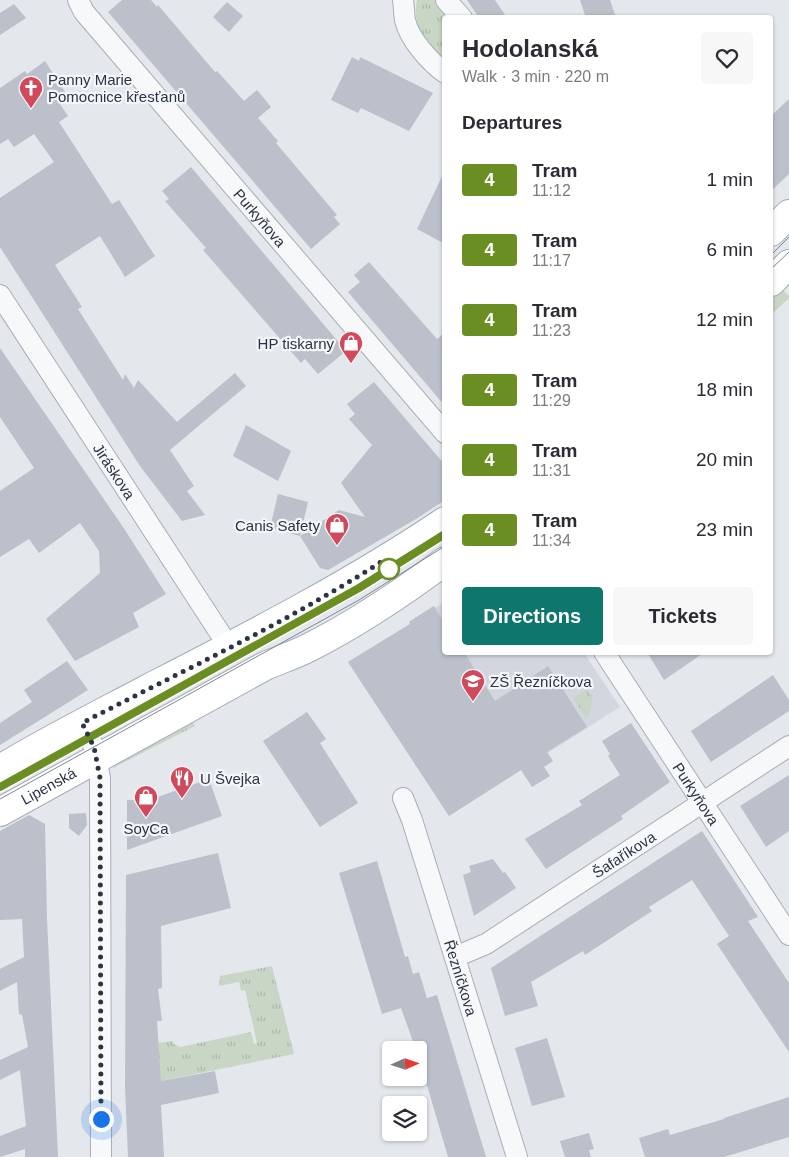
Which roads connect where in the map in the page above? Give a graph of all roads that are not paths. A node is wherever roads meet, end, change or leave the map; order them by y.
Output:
1 (403, 0) edge
2 (446, 0) edge
3 (81, 6) edge
4 (459, 15) edge
5 (442, 71) edge
6 (789, 214) edge
7 (773, 230) edge
8 (789, 264) edge
9 (773, 280) edge
10 (0, 294) edge
11 (442, 429) edge
12 (442, 523) edge
13 (442, 563) edge
14 (229, 647) junction
15 (606, 655) edge
16 (82, 723) junction
17 (789, 746) edge
18 (97, 758) junction
19 (0, 769) edge
20 (403, 798) dead end
21 (702, 803) junction
22 (0, 812) edge
23 (789, 935) edge
24 (455, 957) junction
25 (101, 1157) edge
26 (517, 1157) edge

1 - 5 street
2 - 4 street
3 - 11 street, Purkyňova
6 - 7 main road
8 - 9 main road
10 - 14 street, Jiráskova
12 - 14 main road
13 - 18 main road, Lipenská
14 - 16 main road
15 - 21 street, Purkyňova
16 - 18 street
16 - 19 main road
17 - 21 street, Šafaříkova
18 - 22 main road, Lipenská
18 - 25 street
20 - 24 street, Řezníčkova
21 - 23 street, Purkyňova
21 - 24 street, Šafaříkova
24 - 26 street, Řezníčkova

